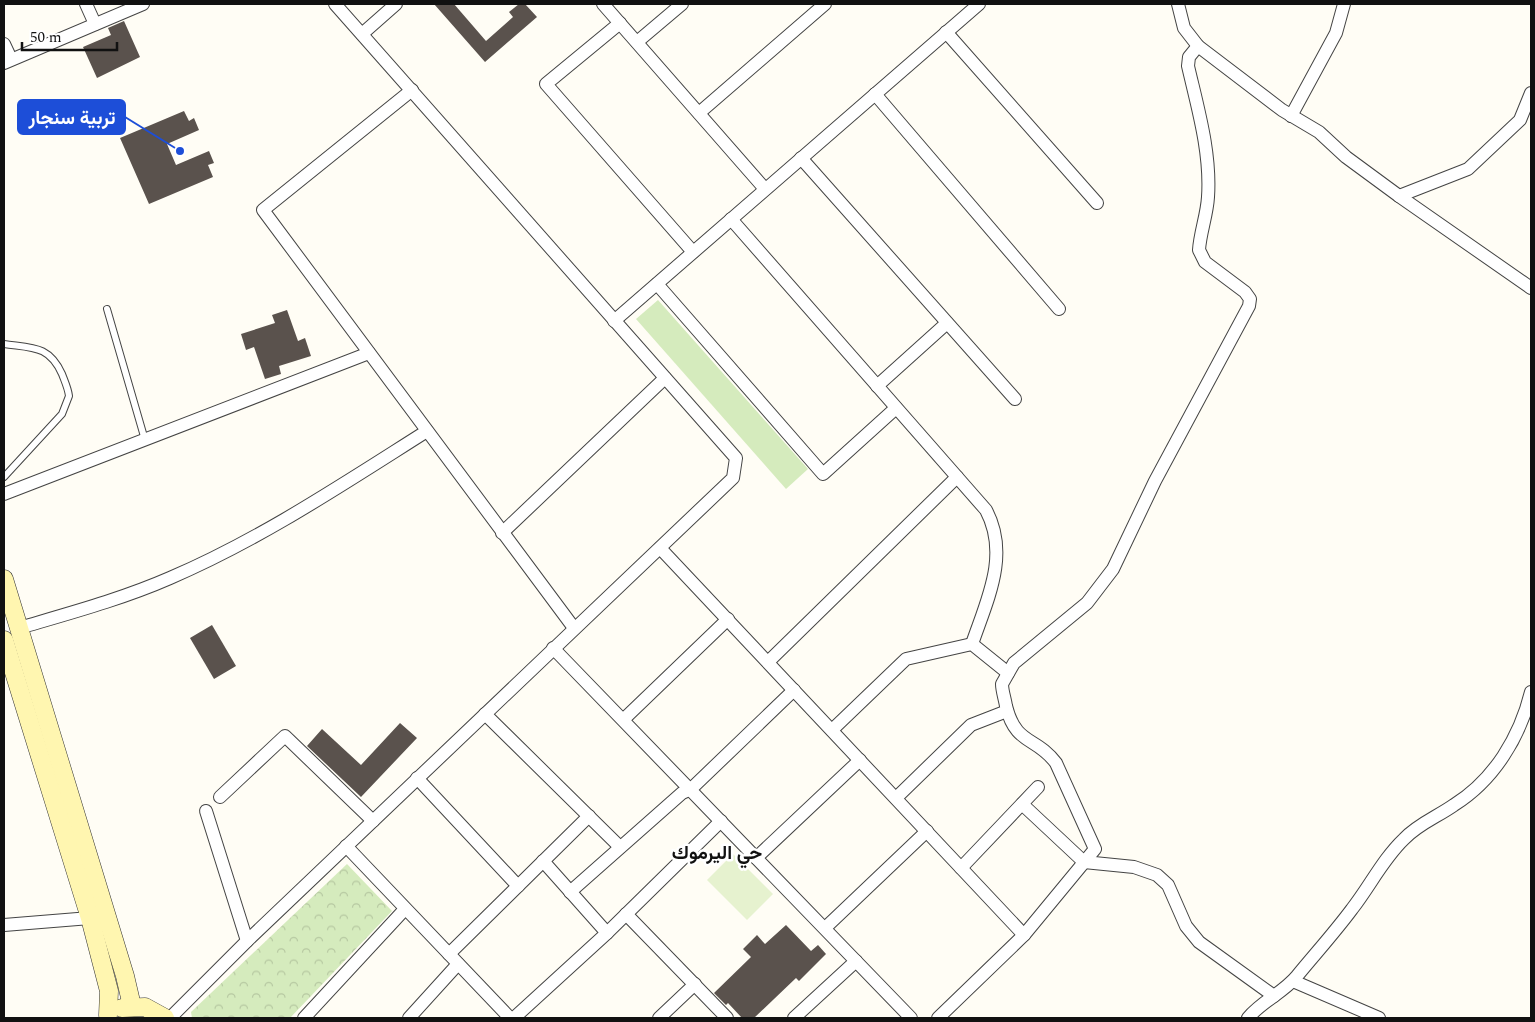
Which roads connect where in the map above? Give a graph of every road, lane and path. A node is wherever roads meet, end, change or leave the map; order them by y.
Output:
1 (86, 4) edge
2 (143, 4) edge
3 (335, 4) edge
4 (396, 4) edge
5 (603, 4) edge
6 (682, 4) edge
7 (825, 4) edge
8 (979, 4) edge
9 (1178, 4) edge
10 (1344, 4) edge
11 (620, 23) junction
12 (95, 24) junction
13 (946, 32) junction
14 (362, 34) junction
15 (637, 42) junction
16 (4, 44) edge
17 (1198, 46) junction
18 (7, 61) edge
19 (412, 90) junction
20 (1531, 93) edge
21 (875, 94) junction
22 (699, 113) junction
23 (1291, 116) junction
24 (801, 158) junction
25 (765, 190) junction
26 (1399, 196) junction
27 (1097, 203) dead end
28 (731, 219) junction
29 (693, 252) junction
30 (657, 284) junction
31 (1531, 288) edge
32 (107, 309) dead end
33 (1059, 309) dead end
34 (614, 320) junction
35 (947, 323) junction
36 (4, 344) edge
37 (368, 353) junction
38 (665, 378) junction
39 (877, 386) junction
40 (1015, 400) dead end
41 (896, 408) junction
42 (426, 431) junction
43 (145, 441) junction
44 (4, 477) edge
45 (956, 477) junction
46 (4, 494) edge
47 (502, 533) junction
48 (660, 548) junction
49 (4, 579) edge
50 (728, 619) junction
51 (19, 628) junction
52 (574, 628) junction
53 (4, 640) edge
54 (972, 644) junction
55 (553, 648) junction
56 (768, 662) junction
57 (1008, 672) junction
58 (794, 690) junction
59 (1531, 692) edge
60 (1007, 710) junction
61 (485, 714) junction
62 (624, 719) junction
63 (832, 730) junction
64 (860, 760) junction
65 (417, 778) junction
66 (1038, 787) dead end
67 (690, 789) junction
68 (220, 797) dead end
69 (896, 798) junction
70 (1022, 804) junction
71 (206, 811) dead end
72 (589, 816) junction
73 (373, 821) junction
74 (721, 821) junction
75 (927, 831) junction
76 (346, 846) junction
77 (620, 847) junction
78 (756, 858) junction
79 (543, 862) junction
80 (1084, 862) junction
81 (961, 868) junction
82 (518, 886) junction
83 (570, 892) junction
84 (406, 909) junction
85 (626, 914) junction
86 (90, 918) junction
87 (4, 926) edge
88 (825, 928) junction
89 (607, 933) junction
90 (1024, 935) junction
91 (247, 941) junction
92 (448, 954) junction
93 (856, 961) junction
94 (458, 964) junction
95 (1293, 980) junction
96 (695, 984) junction
97 (1274, 996) junction
98 (132, 1006) junction
99 (107, 1016) edge
100 (165, 1018) edge
101 (170, 1018) edge
102 (304, 1018) edge
103 (409, 1018) edge
104 (510, 1018) edge
105 (514, 1018) edge
106 (660, 1018) edge
107 (727, 1018) edge
108 (794, 1018) edge
109 (911, 1018) edge
110 (938, 1018) edge
111 (1248, 1018) edge
112 (1380, 1018) edge

1 - 12 street
2 - 12 street
3 - 14 street
4 - 14 street
5 - 11 street
6 - 15 street
7 - 22 street
8 - 13 street
9 - 17 street
10 - 23 street
11 - 15 street
11 - 29 street
12 - 18 street
13 - 21 street
13 - 27 street
14 - 19 street
15 - 22 street
16 - 18 street
17 - 23 street
17 - 57 street
19 - 34 street
19 - 37 street
20 - 26 street
21 - 24 street
21 - 33 street
22 - 25 street
23 - 26 street
24 - 25 street
24 - 35 street
25 - 28 street
26 - 31 street
28 - 29 street
28 - 39 street
29 - 30 street
30 - 34 street
30 - 41 street
32 - 43 lane
34 - 38 street
35 - 39 street
35 - 40 street
36 - 44 lane
37 - 42 street
37 - 43 street
38 - 47 street
38 - 48 street
39 - 41 street
41 - 45 street
42 - 47 street
42 - 51 street
43 - 46 street
45 - 54 street
45 - 56 street
47 - 52 street
48 - 50 street
48 - 52 street
49 - 51 street
50 - 56 street
50 - 62 street
51 - 98 street
52 - 55 street
53 - 86 street
54 - 57 street
54 - 63 street
55 - 61 street
55 - 62 street
56 - 58 street
57 - 60 street
58 - 63 street
58 - 67 street
59 - 95 street
60 - 69 street
60 - 80 street
61 - 65 street
61 - 72 street
62 - 67 street
63 - 64 street
64 - 69 street
64 - 78 street
65 - 73 street
65 - 82 street
66 - 70 street
67 - 74 street
67 - 77 street
68 - 73 street
69 - 75 street
70 - 80 street
70 - 81 street
71 - 91 street
72 - 77 street
72 - 79 street
73 - 76 street
74 - 78 street
74 - 85 street
75 - 81 street
75 - 88 street
76 - 84 street
76 - 91 street
77 - 83 street
78 - 88 street
79 - 82 street
79 - 83 street
80 - 90 street
80 - 97 street
81 - 90 street
82 - 92 street
83 - 89 street
84 - 92 street
84 - 102 street
85 - 89 street
85 - 96 street
86 - 87 street
86 - 99 street
88 - 93 street
89 - 105 street
90 - 110 street
91 - 101 street
92 - 94 street
93 - 108 street
93 - 109 street
94 - 103 street
94 - 104 street
95 - 97 street
95 - 112 street
96 - 106 street
96 - 107 street
97 - 111 street
98 - 99 street
98 - 100 street

